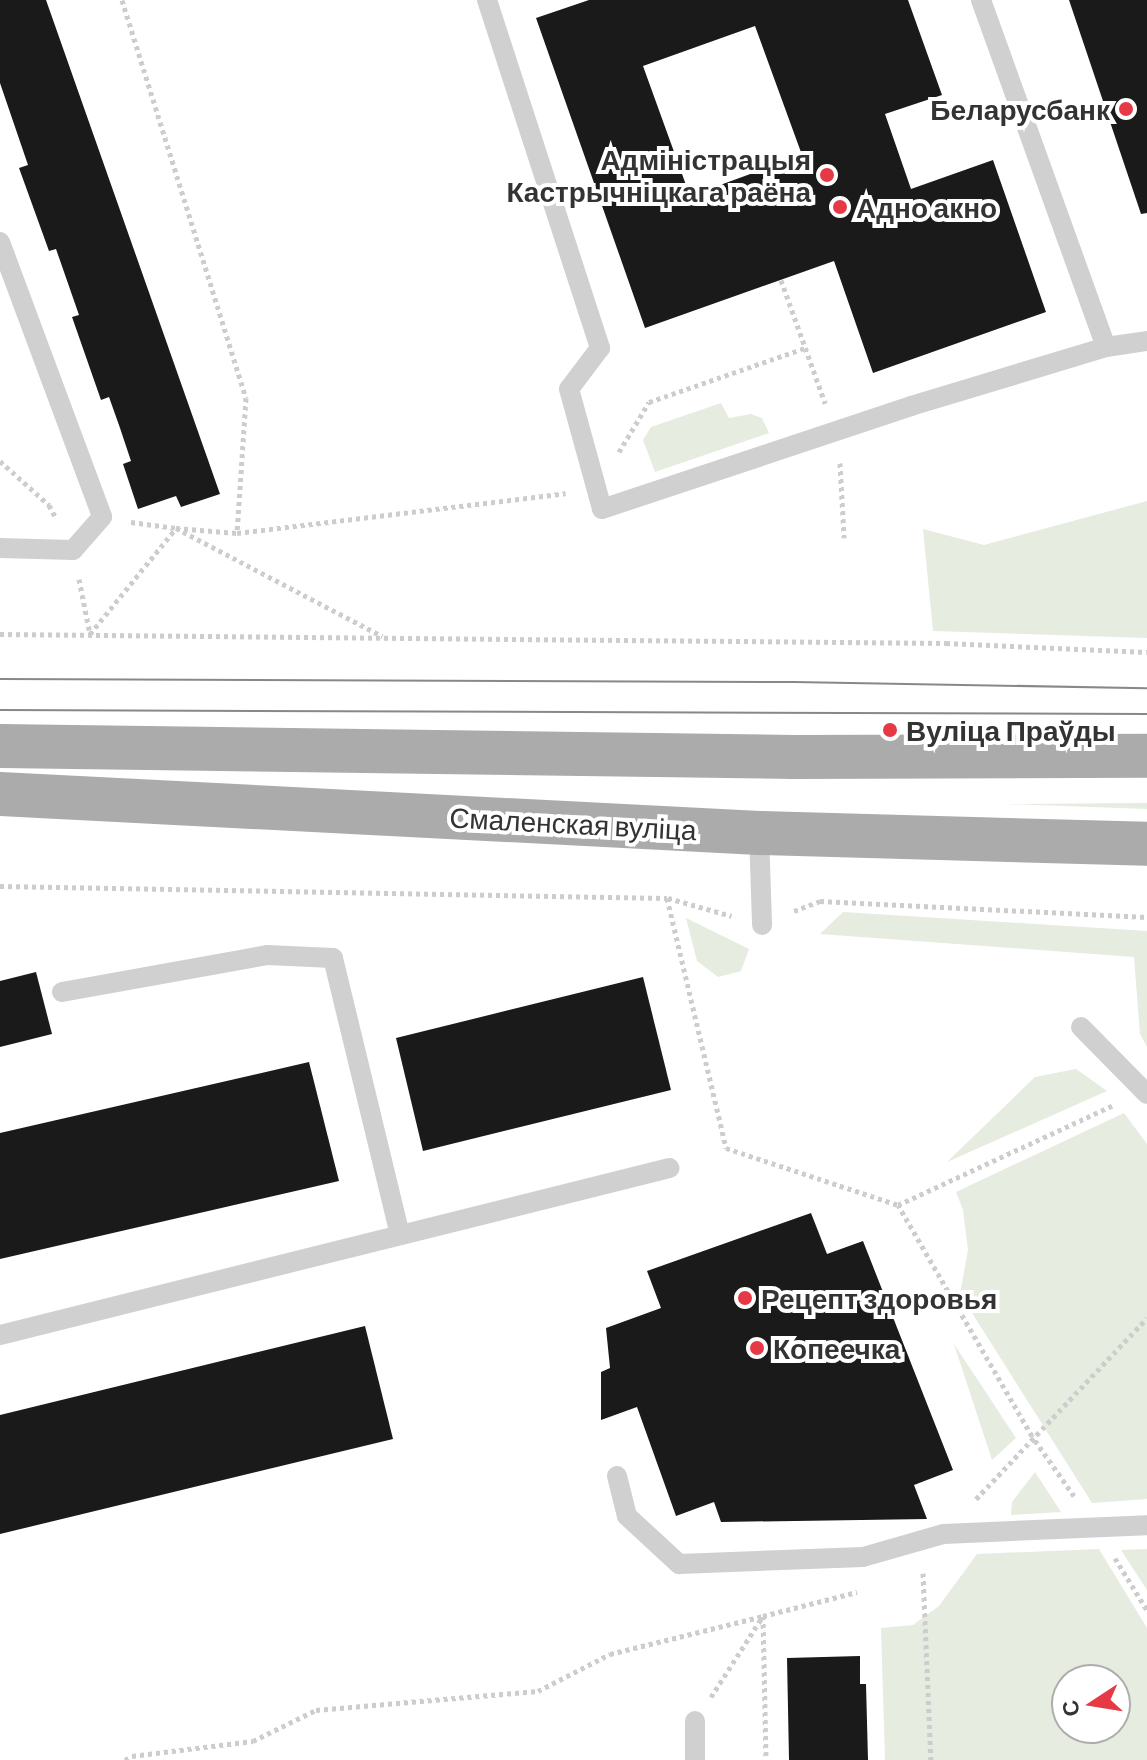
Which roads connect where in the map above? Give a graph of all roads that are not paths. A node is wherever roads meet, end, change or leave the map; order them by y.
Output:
1 (487, 0) edge
2 (981, 0) edge
3 (0, 242) edge
4 (1147, 341) edge
5 (1106, 347) junction
6 (0, 548) edge
7 (0, 746) edge
8 (1147, 756) edge
9 (0, 794) edge
10 (759, 833) junction
11 (1147, 844) edge
12 (762, 925) road end
13 (62, 992) dead end
14 (1081, 1027) dead end
15 (1145, 1092) edge
16 (670, 1168) dead end
17 (400, 1235) junction
18 (0, 1335) edge
19 (617, 1476) dead end
20 (1147, 1525) edge
21 (695, 1721) road end
22 (695, 1760) edge

1 - 5 lane
2 - 5 lane
3 - 6 lane
4 - 5 lane
7 - 8 main road
9 - 10 main road, Смаленская вуліца
10 - 11 main road, Смаленская вуліца
10 - 12 lane
13 - 17 lane
14 - 15 lane
16 - 17 lane
17 - 18 lane
19 - 20 lane
21 - 22 lane

